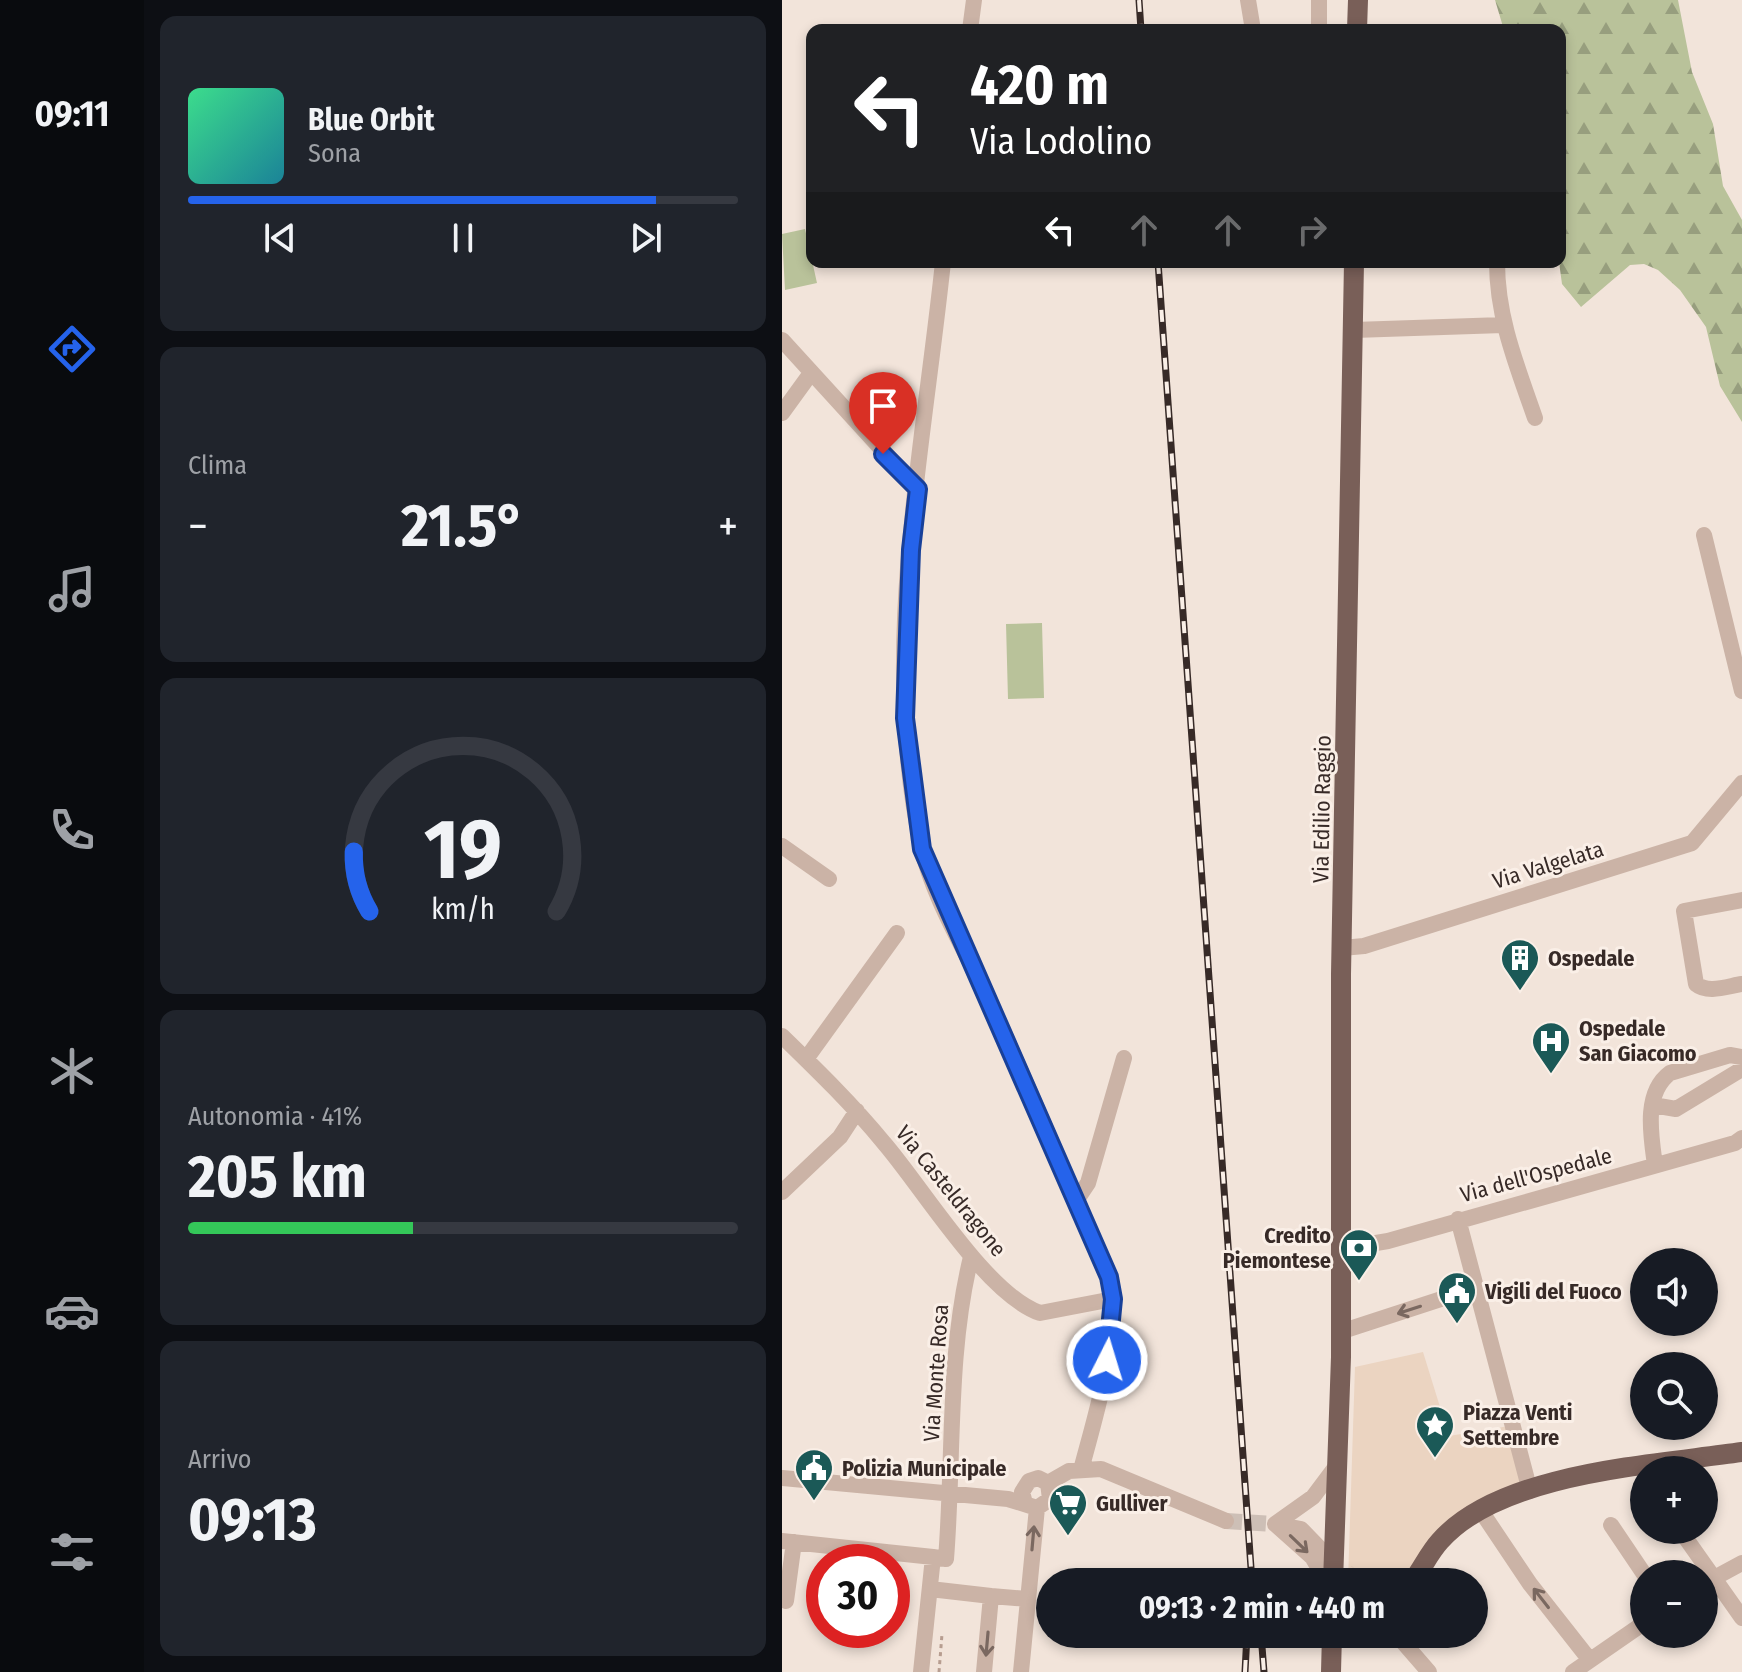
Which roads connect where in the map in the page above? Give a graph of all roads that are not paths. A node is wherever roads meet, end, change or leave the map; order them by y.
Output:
1 (974, 0) edge
2 (1248, 0) edge
3 (1319, 0) edge
4 (1358, 0) edge
5 (971, 24) edge
6 (1252, 24) edge
7 (1319, 24) edge
8 (1357, 24) edge
9 (942, 268) edge
10 (1354, 268) edge
11 (1497, 268) edge
12 (1503, 325) junction
13 (1354, 330) junction
14 (782, 340) edge
15 (811, 373) junction
16 (782, 413) edge
17 (1535, 418) dead end
18 (918, 489) junction
19 (1704, 535) dead end
20 (1742, 691) edge
21 (1742, 783) edge
22 (782, 846) edge
23 (829, 879) dead end
24 (1742, 900) edge
25 (897, 933) dead end
26 (1342, 948) junction
27 (1742, 984) edge
28 (782, 1036) edge
29 (1742, 1057) edge
30 (1124, 1058) dead end
31 (806, 1059) junction
32 (1742, 1069) edge
33 (1653, 1105) junction
34 (857, 1111) junction
35 (1742, 1138) edge
36 (1655, 1165) junction
37 (782, 1192) edge
38 (1076, 1201) junction
39 (1458, 1219) junction
40 (1340, 1249) junction
41 (971, 1257) junction
42 (1478, 1287) junction
43 (1113, 1299) junction
44 (1340, 1332) junction
45 (1742, 1452) edge
46 (1082, 1464) junction
47 (1334, 1469) junction
48 (782, 1478) edge
49 (1048, 1483) junction
50 (1530, 1491) junction
51 (951, 1494) junction
52 (1028, 1499) junction
53 (1481, 1511) junction
54 (1226, 1521) tunnel mouth
55 (1611, 1525) dead end
56 (788, 1542) edge
57 (933, 1557) junction
58 (1635, 1560) edge
59 (1742, 1563) edge
60 (1335, 1568) edge
61 (1340, 1568) edge
62 (1422, 1568) edge
63 (1718, 1576) edge
64 (930, 1589) junction
65 (1718, 1591) edge
66 (991, 1596) junction
67 (1027, 1599) junction
68 (786, 1601) dead end
69 (1742, 1618) edge
70 (1630, 1632) edge
71 (1332, 1648) edge
72 (1408, 1648) edge
73 (1589, 1659) junction
74 (921, 1672) edge
75 (984, 1672) edge
76 (1021, 1672) edge
77 (1331, 1672) edge
78 (1429, 1672) edge
79 (1573, 1672) edge

1 - 5 street
2 - 6 street
3 - 7 street
4 - 8 main road
9 - 18 street
10 - 13 main road, Via Edilio Raggio
11 - 12 street
12 - 13 street
12 - 17 street
13 - 26 main road, Via Edilio Raggio
14 - 15 street
15 - 16 street
15 - 18 street
18 - 38 street
19 - 20 street
21 - 26 street, Via Valgelata
22 - 23 street
24 - 27 street
25 - 31 street
26 - 40 main road, Via Edilio Raggio
28 - 31 street, Via Casteldragone
29 - 33 street
30 - 38 street
31 - 34 street, Via Casteldragone
32 - 33 street
33 - 36 street
34 - 37 street
34 - 41 street, Via Casteldragone
35 - 36 street, Via dell'Ospedale
36 - 39 street, Via dell'Ospedale
38 - 43 street
39 - 40 street, Via dell'Ospedale
39 - 42 street
40 - 44 main road, Via Edilio Raggio
41 - 43 street, Via Casteldragone
41 - 51 street, Via Monte Rosa
42 -> 44 street
42 - 50 street
43 - 46 street
44 - 47 main road, Via Edilio Raggio
45 - 50 main road
46 - 49 street
46 - 54 street
47 - 60 street
47 - 61 main road, Via Edilio Raggio
48 - 51 street
49 - 52 street
49 - 52 street
50 - 53 main road
51 - 52 street
51 - 57 street, Via Monte Rosa
67 -> 52 street
53 - 62 main road
73 -> 53 street
55 - 58 street
56 - 57 street
56 - 68 street
57 - 64 street
59 - 63 street
64 - 66 street
64 - 74 street
65 - 69 street
66 - 67 street
66 -> 75 street
67 - 76 street
70 - 73 street
71 - 77 main road
72 - 78 street
73 - 79 street

